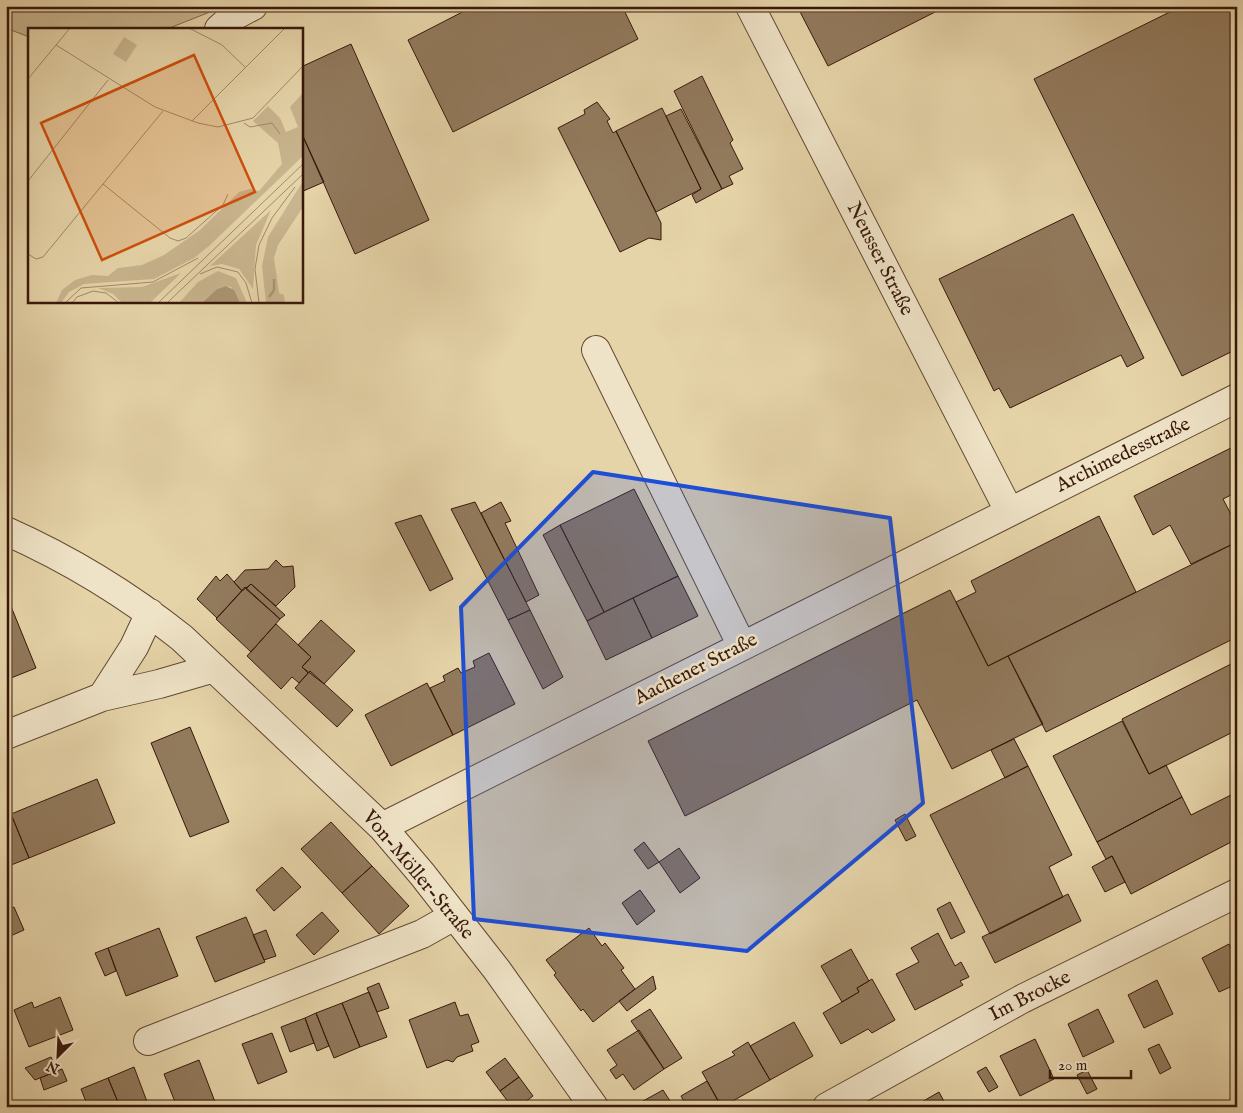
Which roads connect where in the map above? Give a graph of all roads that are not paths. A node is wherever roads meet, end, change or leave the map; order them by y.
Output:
1 (253, 6) edge
2 (750, 6) edge
3 (220, 28) edge
4 (596, 350) dead end
5 (1237, 398) edge
6 (1009, 511) junction
7 (6, 531) edge
8 (150, 612) junction
9 (742, 646) junction
10 (214, 668) junction
11 (102, 697) junction
12 (6, 735) edge
13 (382, 827) junction
14 (1237, 893) edge
15 (454, 916) junction
16 (148, 1041) dead end
17 (594, 1107) edge
18 (827, 1107) edge

1 - 3 street
2 - 6 street, Neusser Straße
4 - 9 street
5 - 6 street, Archimedesstraße
6 - 9 street, Aachener Straße
7 - 8 street, Von-Möller-Straße
8 - 10 street, Von-Möller-Straße
8 - 11 street
9 - 13 street, Aachener Straße
10 - 11 street
10 - 13 street, Von-Möller-Straße
11 - 12 street
13 - 15 street, Von-Möller-Straße
14 - 18 street, Im Brocke
15 - 16 street
15 - 17 street, Von-Möller-Straße

